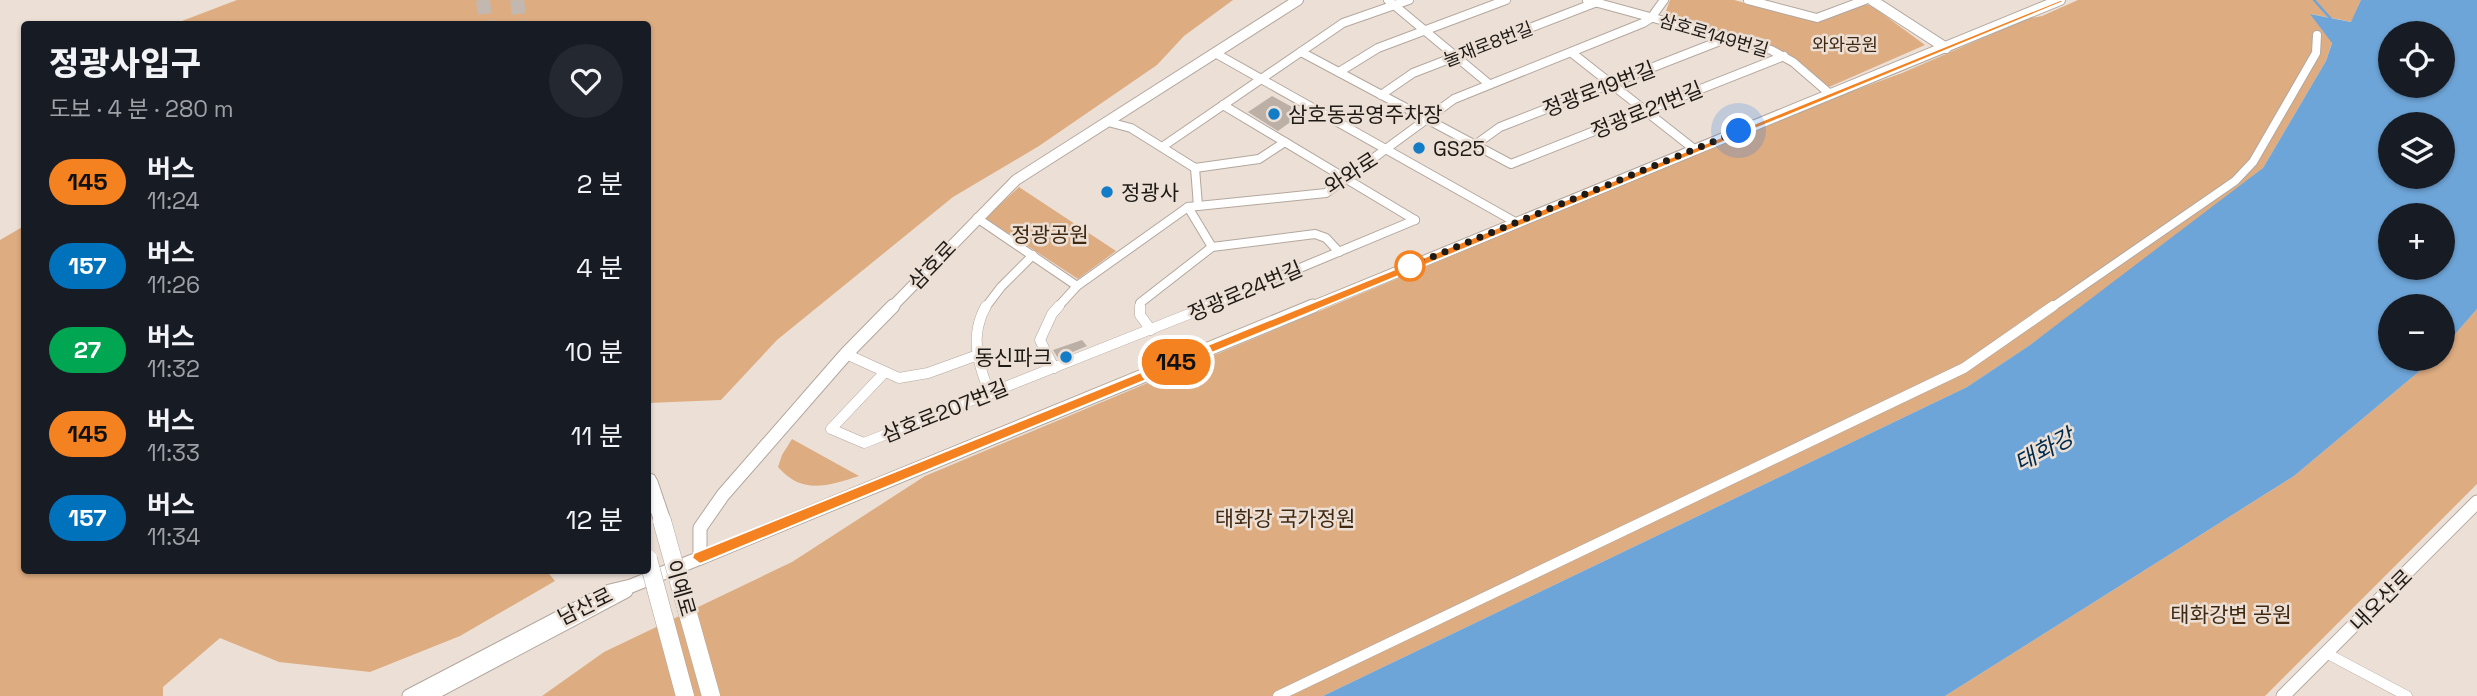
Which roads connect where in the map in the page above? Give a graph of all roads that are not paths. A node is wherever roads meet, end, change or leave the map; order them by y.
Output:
1 (1298, 0) edge
2 (1409, 0) edge
3 (1506, 0) edge
4 (1587, 0) edge
5 (1664, 0) edge
6 (1865, 0) edge
7 (1872, 0) edge
8 (2060, 0) edge
9 (1598, 1) edge
10 (1753, 1) edge
11 (1391, 3) edge
12 (1651, 18) junction
13 (1426, 31) junction
14 (2317, 35) dead end
15 (1725, 39) junction
16 (1946, 48) junction
17 (1301, 52) junction
18 (1215, 53) junction
19 (1572, 53) junction
20 (1457, 57) junction
21 (1784, 57) junction
22 (1339, 72) junction
23 (1262, 78) junction
24 (1489, 84) junction
25 (1612, 84) junction
26 (1830, 94) junction
27 (1381, 95) junction
28 (1223, 105) junction
29 (1646, 111) junction
30 (1426, 119) junction
31 (1108, 122) junction
32 (1285, 142) junction
33 (1475, 145) junction
34 (1163, 147) junction
35 (1694, 149) junction
36 (1387, 150) junction
37 (1511, 164) joint
38 (1195, 168) junction
39 (1346, 180) junction
40 (1193, 206) junction
41 (977, 218) junction
42 (1517, 223) junction
43 (1212, 247) junction
44 (1339, 252) junction
45 (1033, 255) junction
46 (1077, 286) junction
47 (1151, 330) junction
48 (846, 355) junction
49 (975, 356) junction
50 (1054, 368) junction
51 (884, 373) junction
52 (990, 394) junction
53 (651, 489) edge
54 (2477, 502) edge
55 (700, 558) junction
56 (651, 570) edge
57 (631, 586) junction
58 (2328, 654) junction
59 (409, 696) edge
60 (428, 696) edge
61 (685, 696) edge
62 (711, 696) edge
63 (1278, 696) edge
64 (2283, 696) edge
65 (2407, 696) edge

1 - 18 main road, 삼호로
2 - 11 street
3 - 13 street
4 - 9 street, 삼호로149번길
5 - 12 street
6 - 10 street
7 - 16 main road
8 - 16 main road
9 - 12 street, 삼호로149번길
9 - 20 street, 눌재로8번길
11 - 13 street
11 - 17 street
12 - 15 street, 삼호로149번길
12 - 19 street, 와와로
13 - 20 street
13 - 22 street
14 - 63 street
15 - 21 street, 삼호로149번길
15 - 25 street, 정광로19번길
16 - 26 main road
17 - 22 street
17 - 23 street
18 - 23 street
18 - 31 main road, 삼호로
19 - 24 street, 와와로
19 - 25 street
20 - 24 street
20 - 27 street, 눌재로8번길
21 - 26 street, 삼호로149번길
21 - 29 street, 정광로21번길
22 - 27 street
23 - 28 street
23 - 36 street
24 - 30 street, 와와로
25 - 29 street
25 - 33 street, 정광로19번길
26 - 35 main road
27 - 30 street
28 - 32 street
28 - 34 street
29 - 35 street
29 - 37 street, 정광로21번길
30 - 33 street
30 - 36 street, 와와로
31 - 34 street
31 - 41 main road, 삼호로
32 - 38 street
32 - 39 street
33 - 37 street
34 - 38 street
35 - 42 main road
36 - 39 street, 와와로
36 - 42 street
38 - 40 street
39 - 40 street, 와와로
39 - 44 street, 정광로24번길
40 - 43 street
40 - 46 street, 와와로
41 - 45 street
41 - 48 main road, 삼호로
42 - 55 main road
43 - 44 street, 정광로24번길
43 - 47 street, 정광로24번길
44 - 47 street, 정광로24번길
45 - 46 street
45 - 49 street
46 - 50 street, 와와로
47 - 50 street, 정광로24번길
48 - 51 street, 삼호로207번길
48 - 55 main road, 삼호로
49 - 51 street, 삼호로207번길
49 - 52 street
50 - 52 street, 삼호로207번길
51 - 52 street, 삼호로207번길
53 - 62 highway, 이예로, bridge
54 - 58 main road, 내오산로
55 - 57 main road
56 - 61 highway, 이예로, bridge
57 - 59 main road, 남산로
57 - 60 main road, 남산로
58 - 64 main road, 내오산로
58 - 65 street

